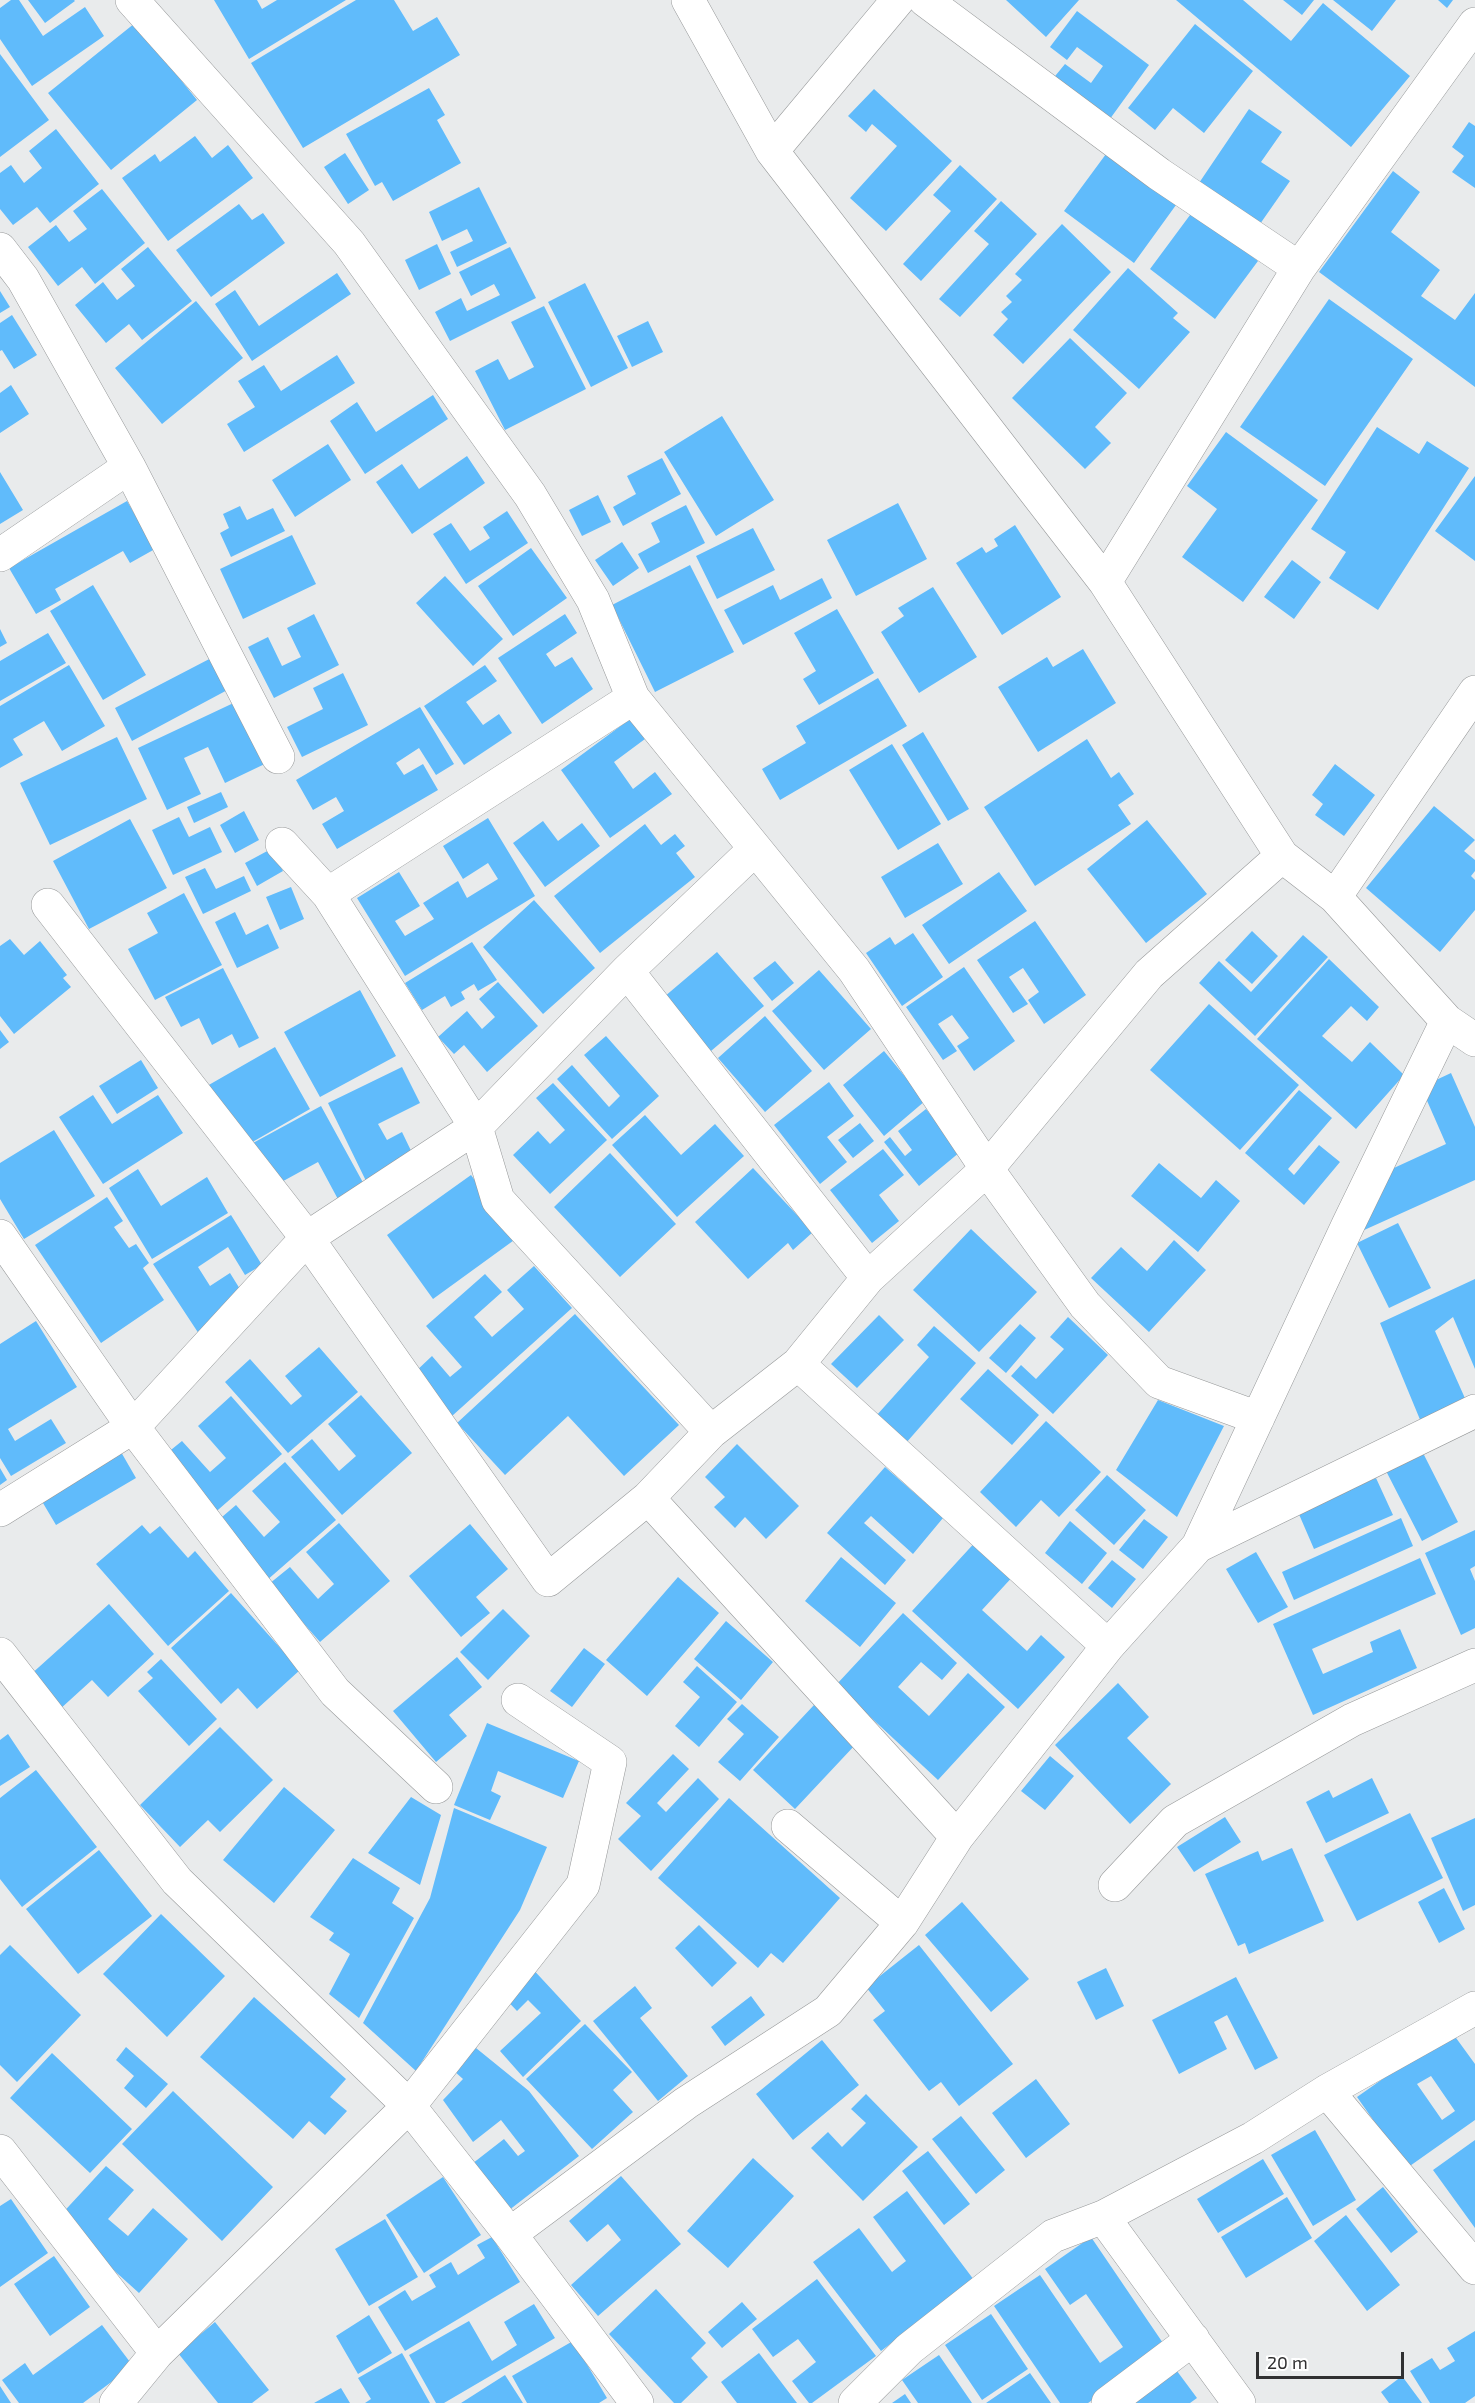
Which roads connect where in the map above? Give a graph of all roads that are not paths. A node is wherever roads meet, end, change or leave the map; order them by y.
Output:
1 (688, 0) edge
2 (898, 0) edge
3 (925, 0) edge
4 (135, 1) edge
5 (1475, 24) edge
6 (772, 151) junction
7 (0, 249) edge
8 (1299, 268) junction
9 (129, 467) junction
10 (0, 555) edge
11 (1105, 582) junction
12 (1475, 692) edge
13 (633, 698) junction
14 (278, 756) dead end
15 (282, 843) dead end
16 (755, 849) junction
17 (1282, 856) junction
18 (328, 894) junction
19 (1335, 897) junction
20 (48, 905) dead end
21 (627, 971) junction
22 (1447, 1021) junction
23 (1475, 1041) edge
24 (476, 1127) junction
25 (987, 1169) junction
26 (0, 1236) edge
27 (308, 1238) junction
28 (868, 1278) junction
29 (798, 1364) junction
30 (1475, 1411) edge
31 (1258, 1419) junction
32 (134, 1427) junction
33 (711, 1432) junction
34 (648, 1498) junction
35 (0, 1510) edge
36 (1198, 1546) junction
37 (1108, 1646) junction
38 (0, 1654) edge
39 (1475, 1665) edge
40 (518, 1700) dead end
41 (436, 1787) dead end
42 (788, 1826) dead end
43 (957, 1837) junction
44 (1115, 1885) dead end
45 (902, 1923) junction
46 (1475, 2008) edge
47 (1327, 2091) junction
48 (409, 2106) junction
49 (0, 2151) edge
50 (1103, 2217) junction
51 (510, 2234) junction
52 (1475, 2268) edge
53 (1193, 2339) junction
54 (158, 2353) junction
55 (116, 2403) edge
56 (637, 2403) edge
57 (855, 2403) edge
58 (1108, 2403) edge
59 (1239, 2403) edge

1 - 6 street
2 - 6 street
3 - 8 street
4 - 13 street
5 - 8 street
6 - 11 street
7 - 9 street
8 - 11 street
9 - 10 street
9 - 14 street
11 - 17 street
12 - 19 street
13 - 16 street
13 - 18 street
15 - 18 street
16 - 21 street
16 - 25 street
17 - 19 street
17 - 25 street
18 - 24 street
19 - 22 street
20 - 27 street
21 - 24 street
21 - 28 street
22 - 23 street
22 - 31 street
24 - 27 street
24 - 33 street
25 - 28 street
25 - 31 street
26 - 32 street
27 - 32 street
27 - 34 street
28 - 29 street
29 - 33 street
29 - 37 street
30 - 36 street
31 - 36 street
32 - 35 street
32 - 41 street
33 - 34 street
34 - 43 street
36 - 37 street
37 - 43 street
38 - 48 street
39 - 44 street
40 - 48 street
42 - 45 street
43 - 45 street
45 - 51 street
46 - 47 street
47 - 50 street
47 - 52 street
48 - 51 street
48 - 54 street
49 - 54 street
50 - 53 street
50 - 57 street
51 - 56 street
53 - 58 street
53 - 59 street
54 - 55 street

